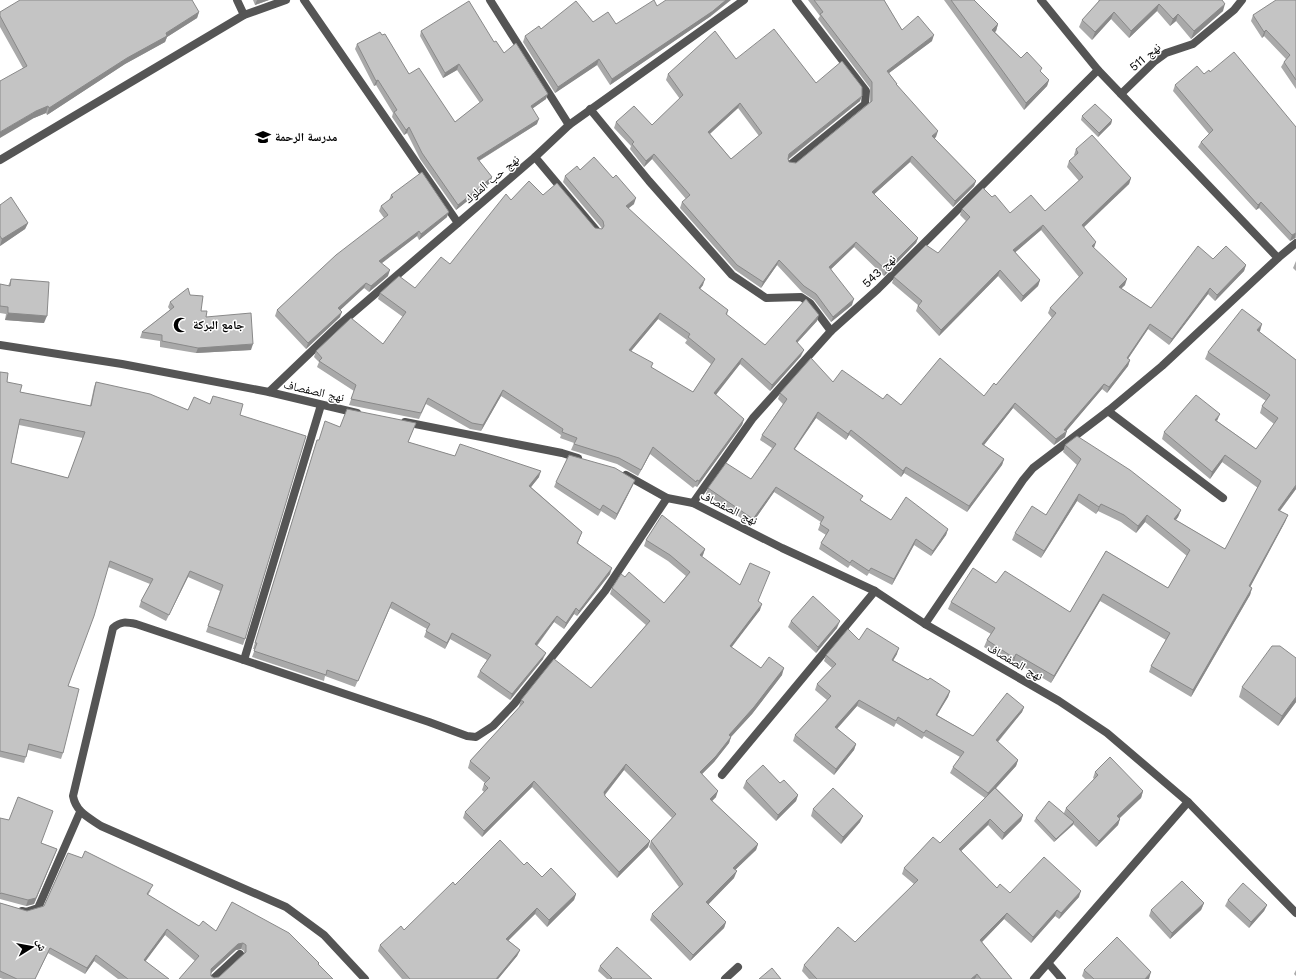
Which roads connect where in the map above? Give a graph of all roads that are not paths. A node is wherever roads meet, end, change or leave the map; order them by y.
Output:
1 (237, 0) edge
2 (286, 0) edge
3 (304, 0) edge
4 (490, 0) edge
5 (744, 0) edge
6 (796, 0) edge
7 (1041, 0) edge
8 (1242, 0) edge
9 (244, 15) junction
10 (1098, 70) junction
11 (1121, 94) junction
12 (590, 109) junction
13 (569, 125) junction
14 (535, 157) junction
15 (0, 160) edge
16 (791, 164) edge
17 (458, 223) junction
18 (597, 231) edge
19 (1296, 243) edge
20 (1278, 258) junction
21 (831, 331) junction
22 (0, 345) edge
23 (269, 392) junction
24 (322, 405) junction
25 (1108, 411) junction
26 (366, 414) edge
27 (396, 420) edge
28 (585, 460) edge
29 (621, 473) edge
30 (667, 498) junction
31 (1224, 498) dead end
32 (693, 503) junction
33 (875, 591) junction
34 (925, 624) junction
35 (244, 660) junction
36 (722, 775) dead end
37 (1188, 802) junction
38 (80, 812) junction
39 (13, 908) edge
40 (1296, 913) edge
41 (240, 954) edge
42 (1049, 964) junction
43 (738, 967) dead end
44 (213, 979) edge
45 (365, 979) edge
46 (725, 979) edge
47 (1034, 979) edge
48 (1062, 979) edge

1 - 9 street
2 - 9 street
3 - 17 street
4 - 13 street
5 - 12 street, نهج حب الملوك
6 - 16 street
7 - 10 street
8 - 11 street, نهج 511
9 - 15 street
10 - 11 street
10 - 21 street, نهج 543
11 - 20 street
12 - 13 street, نهج حب الملوك
12 - 21 street
13 - 14 street, نهج حب الملوك
14 - 17 street, نهج حب الملوك
14 - 18 street
17 - 23 street, نهج حب الملوك
19 - 20 street
20 - 25 street
21 - 32 street, نهج 543
22 - 23 street, نهج الصفصاف
23 - 24 street, نهج الصفصاف
24 - 26 street, نهج الصفصاف
24 - 35 street
25 - 31 street
25 - 34 street
27 - 28 street
29 - 30 street, نهج الصفصاف
30 - 32 street, نهج الصفصاف
30 - 35 street
32 - 33 street, نهج الصفصاف
33 - 34 street, نهج الصفصاف
33 - 36 street
34 - 37 street, نهج الصفصاف
35 - 38 street
37 - 40 street, نهج الصفصاف
37 - 42 street
38 - 39 street
38 - 45 street
41 - 44 street
42 - 47 street
42 - 48 street
43 - 46 street

